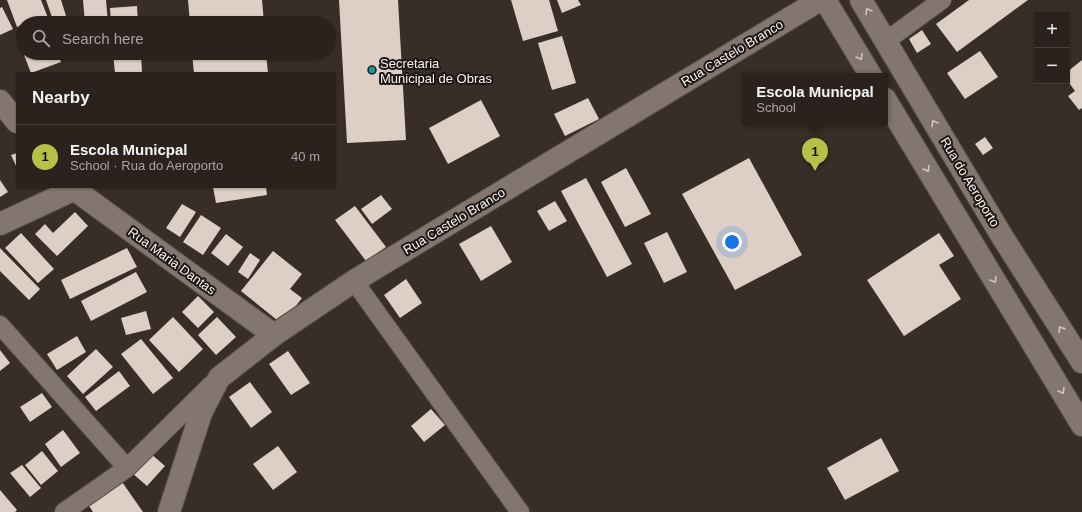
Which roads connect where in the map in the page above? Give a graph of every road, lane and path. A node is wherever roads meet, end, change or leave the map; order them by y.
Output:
1 (820, 0) edge
2 (825, 0) edge
3 (861, 0) edge
4 (942, 0) edge
5 (886, 41) junction
6 (869, 73) edge
7 (0, 101) edge
8 (888, 104) edge
9 (16, 121) edge
10 (72, 188) edge
11 (0, 224) edge
12 (354, 281) junction
13 (0, 325) edge
14 (274, 335) junction
15 (1082, 362) edge
16 (219, 378) junction
17 (1082, 425) edge
18 (127, 468) junction
19 (517, 511) edge
20 (64, 512) edge
21 (169, 512) edge

1 - 12 street, Rua Castelo Branco
2 -> 6 street
5 -> 3 street, Rua do Aeroporto
4 - 5 street
15 -> 5 street, Rua do Aeroporto
7 - 9 street
8 -> 17 street
10 - 11 street
10 - 14 street, Rua Maria Dantas
12 - 14 street, Rua Castelo Branco
12 - 19 street
13 - 18 street
14 - 16 street, Rua Castelo Branco
16 - 18 street
16 - 21 street, Rua Castelo Branco
18 - 20 street

